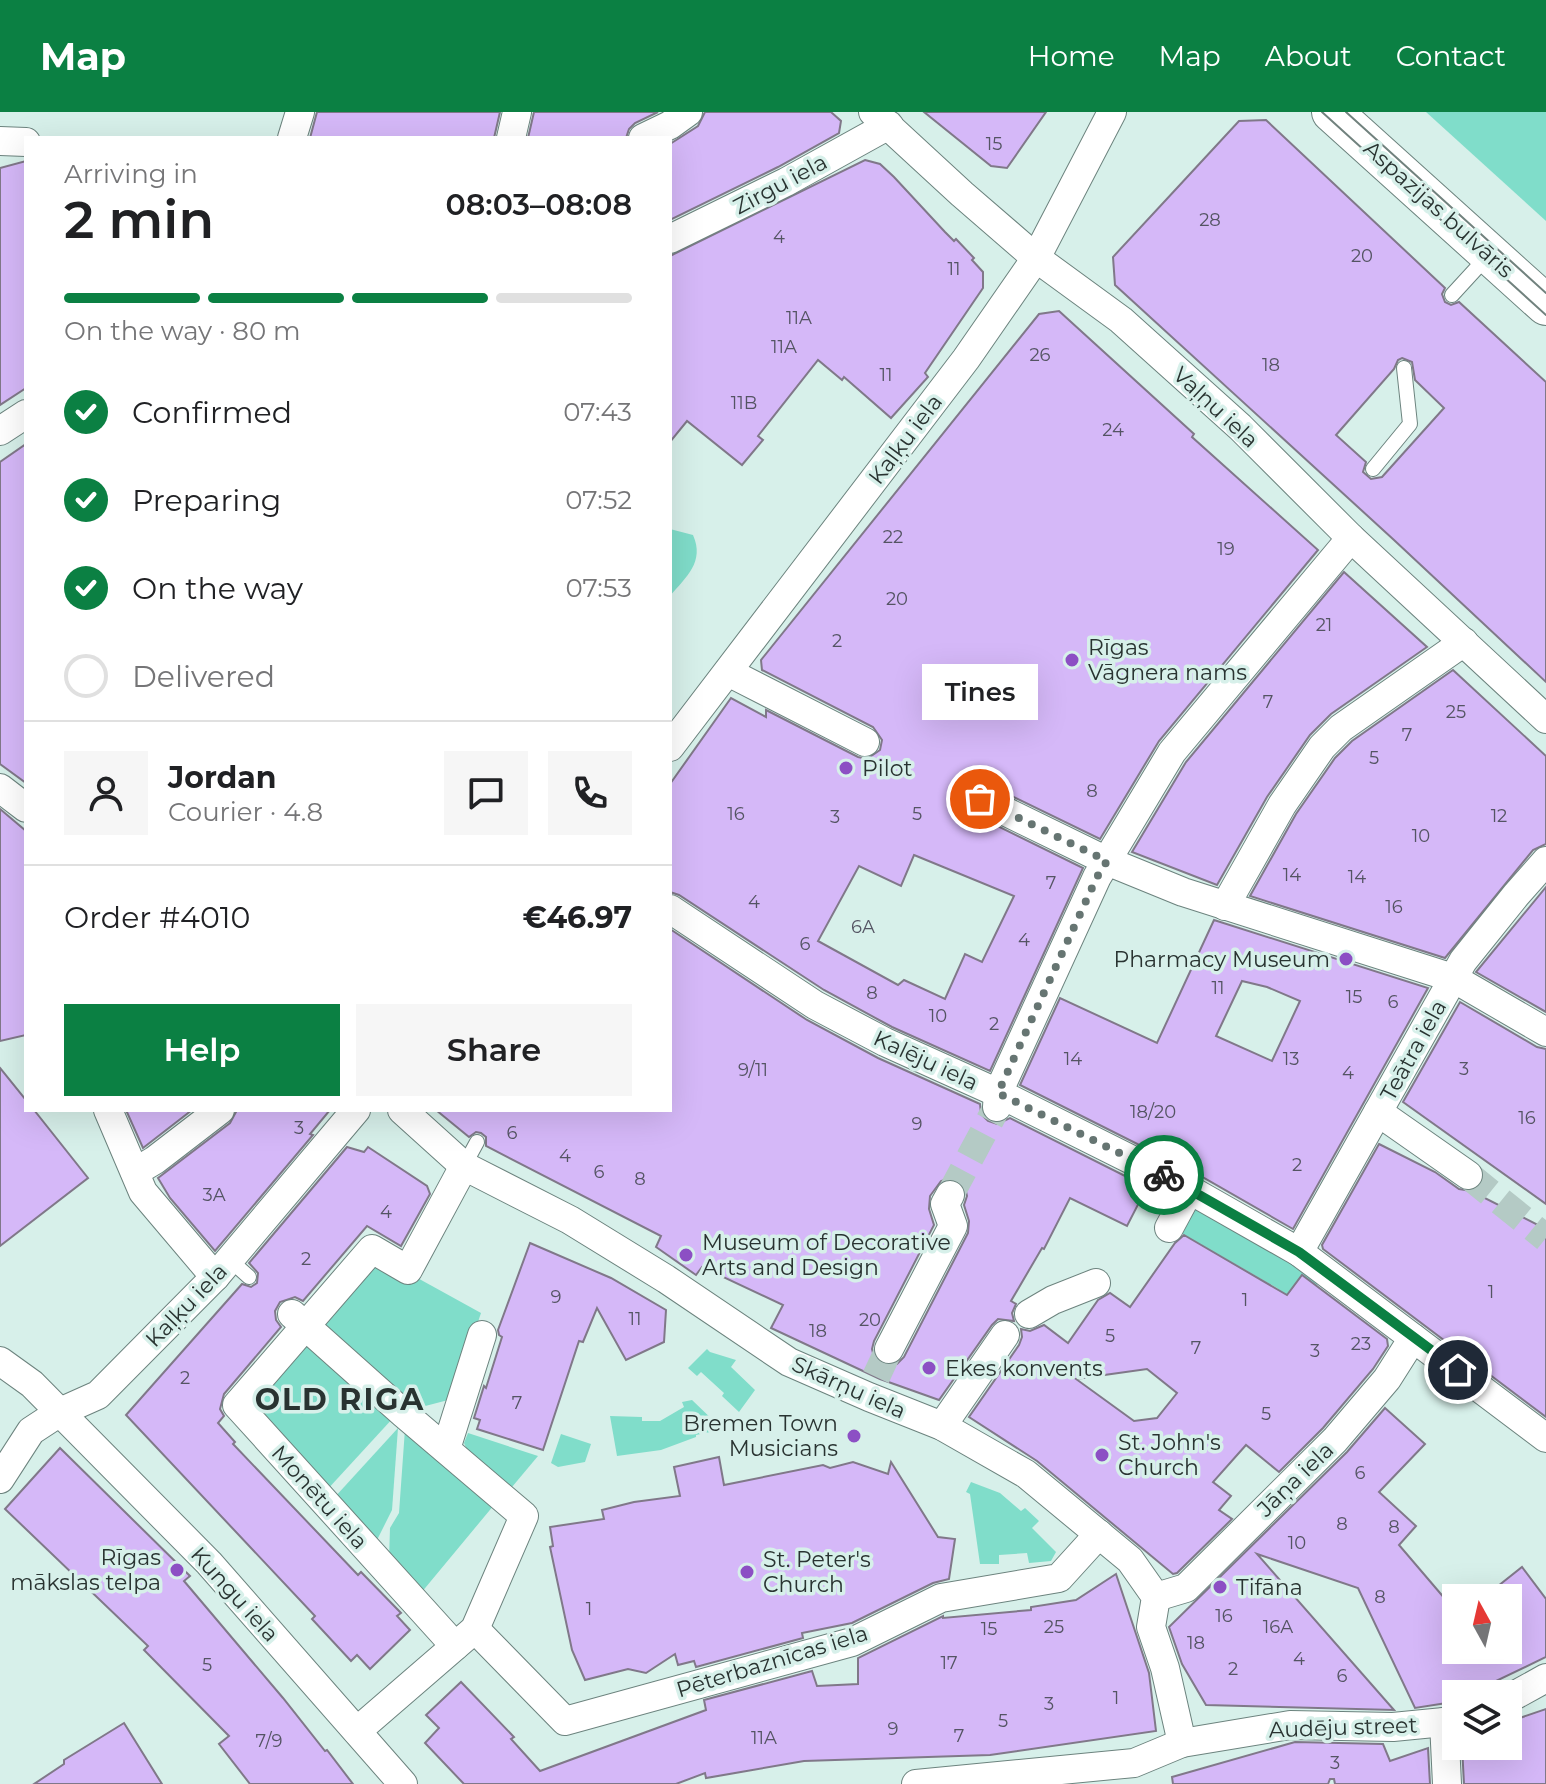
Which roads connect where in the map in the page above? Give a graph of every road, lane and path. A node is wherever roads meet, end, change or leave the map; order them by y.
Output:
1 (300, 112) edge
2 (517, 112) edge
3 (688, 112) edge
4 (1112, 112) edge
5 (1332, 112) edge
6 (881, 119) edge
7 (293, 136) edge
8 (511, 136) edge
9 (647, 136) edge
10 (0, 141) edge
11 (24, 142) edge
12 (672, 238) edge
13 (1036, 258) junction
14 (1485, 259) dead end
15 (1452, 295) dead end
16 (1546, 305) edge
17 (1404, 368) dead end
18 (24, 415) edge
19 (0, 431) edge
20 (1373, 469) dead end
21 (1351, 538) junction
22 (1464, 642) junction
23 (728, 672) junction
24 (1546, 719) edge
25 (865, 742) dead end
26 (672, 744) edge
27 (980, 799) dead end
28 (1107, 861) junction
29 (1546, 861) edge
30 (1225, 906) junction
31 (672, 910) edge
32 (1453, 978) junction
33 (1546, 1032) edge
34 (998, 1100) junction
35 (109, 1112) edge
36 (217, 1112) edge
37 (354, 1112) edge
38 (405, 1112) edge
39 (1378, 1112) junction
40 (470, 1154) junction
41 (135, 1172) junction
42 (1468, 1175) tunnel mouth
43 (1190, 1189) junction
44 (950, 1195) tunnel mouth
45 (1169, 1228) dead end
46 (1299, 1252) junction
47 (231, 1271) junction
48 (1096, 1283) dead end
49 (1029, 1314) dead end
50 (299, 1320) junction
51 (482, 1335) dead end
52 (1005, 1335) dead end
53 (1413, 1338) junction
54 (889, 1349) tunnel mouth
55 (0, 1361) edge
56 (60, 1412) junction
57 (942, 1426) junction
58 (1546, 1438) edge
59 (446, 1449) junction
60 (0, 1479) edge
61 (1099, 1534) junction
62 (1156, 1597) junction
63 (465, 1637) junction
64 (1546, 1678) edge
65 (1522, 1691) edge
66 (1442, 1721) edge
67 (357, 1731) junction
68 (1182, 1743) junction
69 (1448, 1760) edge
70 (1134, 1773) edge
71 (398, 1782) edge
72 (925, 1784) edge
73 (1447, 1784) edge

1 - 7 street
2 - 8 street
3 - 9 street
4 - 13 street, Kaļķu iela
5 - 16 street, Aspazijas bulvāris
6 - 12 street, Zirgu iela
6 - 13 street, Vaļņu iela
10 - 11 street
13 - 21 street, Vaļņu iela
13 - 23 street, Kaļķu iela
14 - 15 lane
17 - 20 lane
18 - 19 street
21 - 22 street, Vaļņu iela
21 - 28 street
22 - 24 street, Vaļņu iela
22 - 30 street
23 - 25 street
23 - 26 street, Kaļķu iela
27 - 28 street
28 - 30 street
28 - 34 street
29 - 32 street, Teātra iela
30 - 32 street
31 - 34 street, Kalēju iela
32 - 33 street
32 - 39 street, Teātra iela
34 - 43 street, Kalēju iela
35 - 41 street
36 - 41 street
37 - 47 street, Kaļķu iela
38 - 40 street, Skārņu iela
39 - 42 street
39 - 46 street, Teātra iela
40 - 50 street, Monētu iela
40 - 57 street, Skārņu iela
41 - 47 street
43 - 45 street
43 - 46 street, Kalēju iela
44 - 54 street
46 - 53 street, Kalēju iela
47 - 56 street, Kaļķu iela
48 - 49 street
50 - 59 street
50 - 63 street, Monētu iela
51 - 59 street
52 - 57 street
53 - 58 street, Kalēju iela
53 - 62 street, Jāņa iela
55 - 56 street, Kungu iela
56 - 60 street, Kaļķu iela
56 - 67 street, Kungu iela
57 - 61 street, Skārņu iela
59 - 63 street
61 - 62 street, Skārņu iela
61 - 63 street, Pēterbaznīcas iela
62 - 68 street
63 - 67 street
64 - 65 street
66 - 68 street, Audēju street
67 - 71 street, Kungu iela
68 - 70 street, Audēju street
69 - 73 street
70 - 72 street, Audēju street

